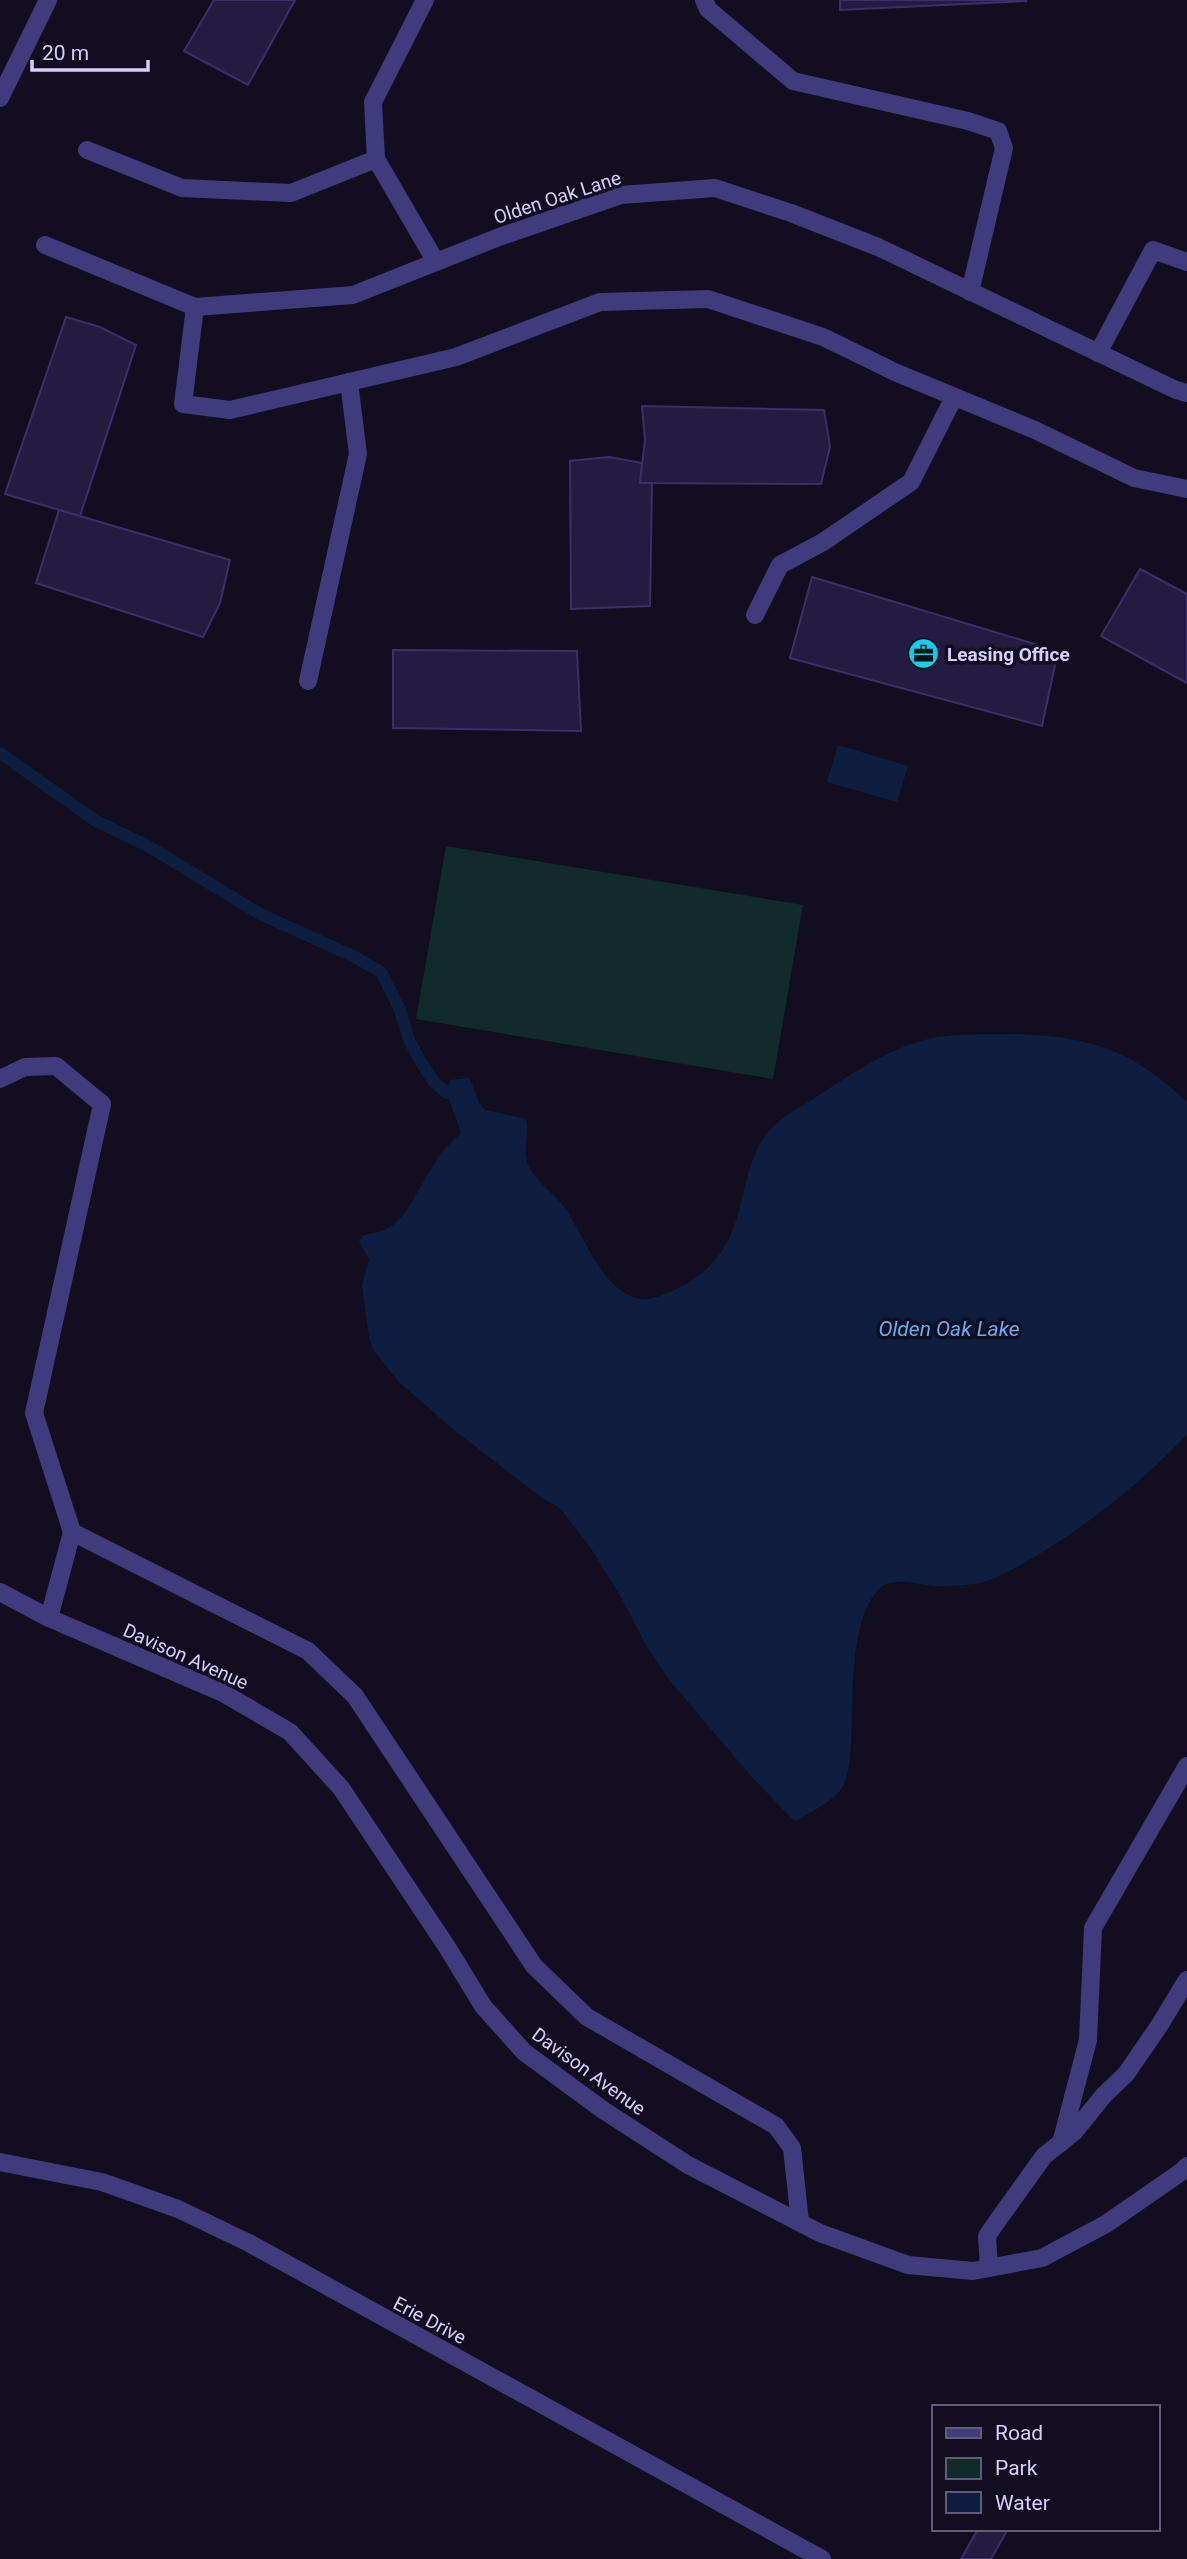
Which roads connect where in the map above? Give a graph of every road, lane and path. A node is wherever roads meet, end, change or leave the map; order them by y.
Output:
1 (48, 0) edge
2 (425, 0) edge
3 (704, 0) edge
4 (0, 97) edge
5 (87, 150) dead end
6 (376, 159) junction
7 (45, 246) dead end
8 (436, 262) junction
9 (1187, 262) edge
10 (970, 292) junction
11 (195, 307) junction
12 (1098, 353) junction
13 (349, 382) junction
14 (1187, 393) edge
15 (954, 397) junction
16 (1187, 489) edge
17 (755, 615) dead end
18 (308, 681) dead end
19 (0, 1079) edge
20 (72, 1532) junction
21 (0, 1592) edge
22 (49, 1618) junction
23 (1187, 1766) edge
24 (1187, 1980) edge
25 (1061, 2143) junction
26 (0, 2162) edge
27 (1187, 2166) edge
28 (800, 2222) junction
29 (989, 2268) junction
30 (822, 2559) edge

1 - 4 street
2 - 6 street
3 - 10 street
5 - 6 street
6 - 8 street
7 - 11 street, Olden Oak Lane
8 - 10 street, Olden Oak Lane
8 - 11 street, Olden Oak Lane
9 - 12 street
10 - 12 street, Olden Oak Lane
11 - 13 street
12 - 14 street, Olden Oak Lane
13 - 15 street
13 - 18 street
15 - 16 street
15 - 17 street
19 - 20 street
20 - 22 street
20 - 28 street
21 - 22 street, Davison Avenue
22 - 28 street, Davison Avenue
23 - 25 street
24 - 25 street
25 - 29 street
26 - 30 street, Erie Drive
27 - 29 street, Davison Avenue
28 - 29 street, Davison Avenue

